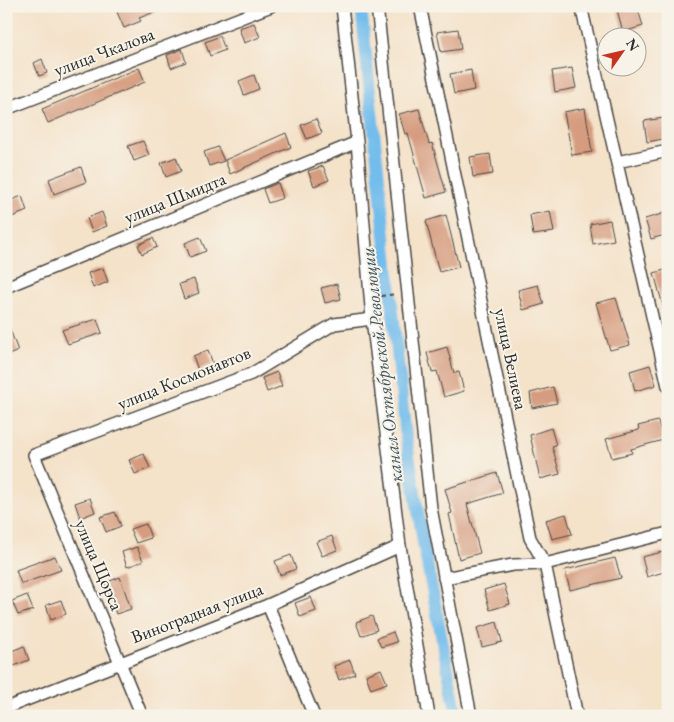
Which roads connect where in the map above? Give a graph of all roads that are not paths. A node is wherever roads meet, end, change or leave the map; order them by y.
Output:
1 (270, 6) edge
2 (342, 6) edge
3 (377, 6) edge
4 (420, 6) edge
5 (581, 6) edge
6 (6, 109) edge
7 (357, 142) junction
8 (668, 151) edge
9 (617, 162) junction
10 (6, 287) edge
11 (372, 319) junction
12 (668, 386) edge
13 (34, 455) joint
14 (668, 533) edge
15 (400, 546) junction
16 (545, 564) junction
17 (444, 578) junction
18 (268, 605) junction
19 (120, 662) junction
20 (6, 708) edge
21 (142, 716) edge
22 (314, 716) edge
23 (430, 716) edge
24 (471, 716) edge
25 (577, 716) edge

1 - 6 street, улица Чкалова
2 - 7 street
3 - 17 street
4 - 16 street, улица Велиева
5 - 9 street
7 - 10 street, улица Шмидта
7 - 11 street
8 - 9 street
9 - 12 street
11 - 13 street, улица Космонавтов
11 - 15 street
13 - 19 street, улица Щорса
14 - 16 street
15 - 18 street, Виноградная улица
15 - 23 street
16 - 17 street
16 - 25 street, улица Велиева
17 - 24 street
18 - 19 street, Виноградная улица
18 - 22 street
19 - 20 street, Виноградная улица
19 - 21 street, улица Щорса

